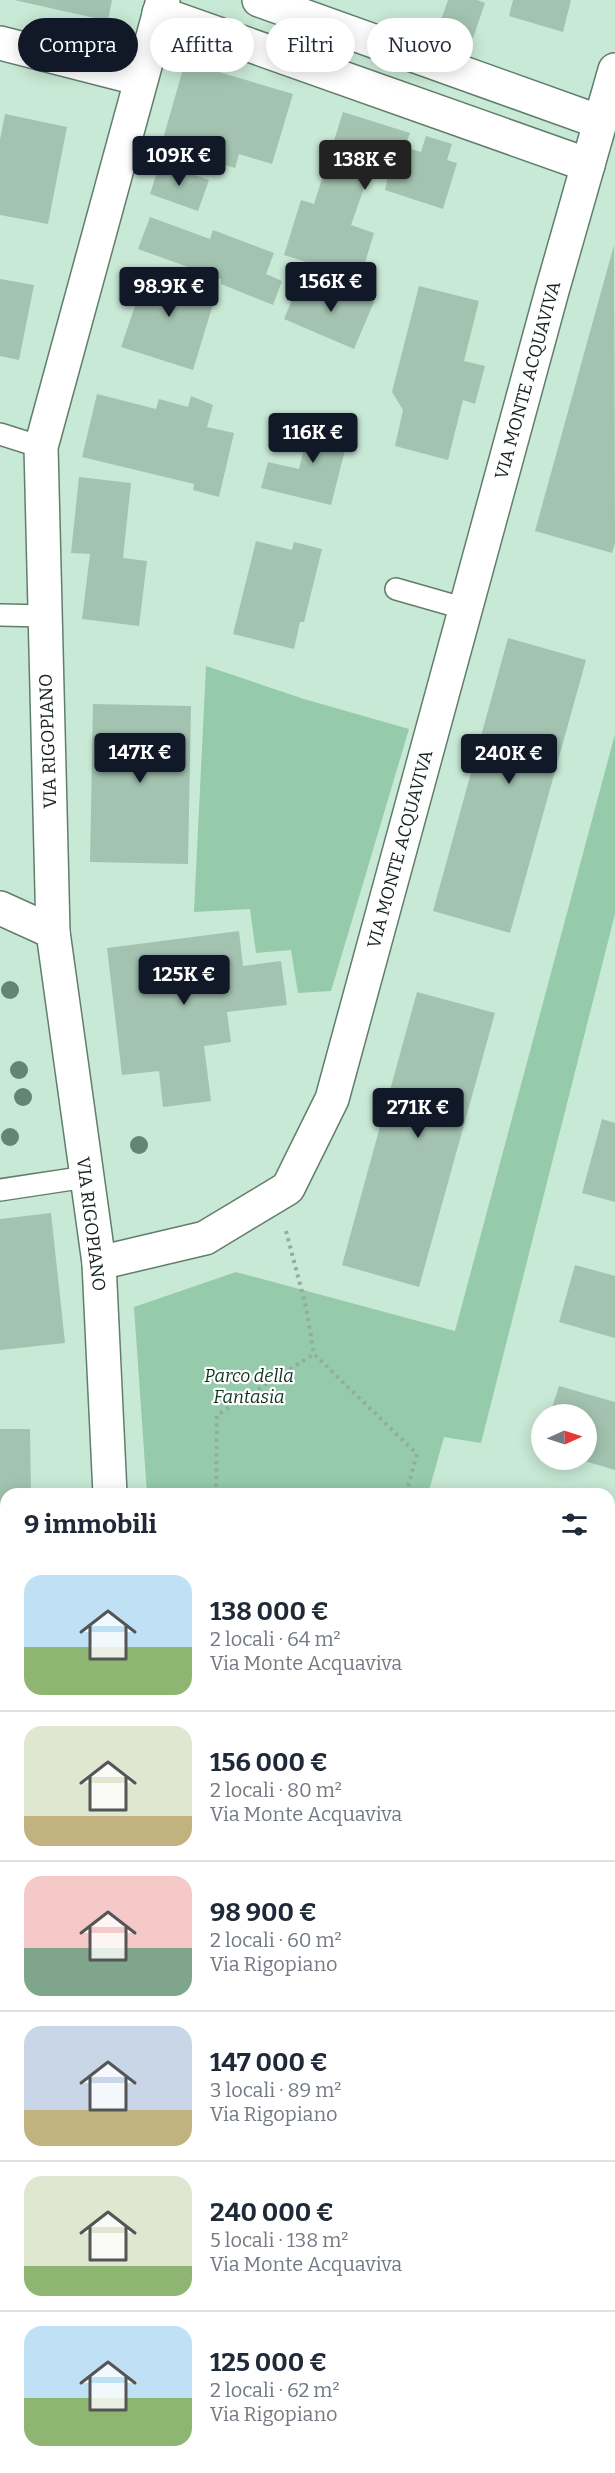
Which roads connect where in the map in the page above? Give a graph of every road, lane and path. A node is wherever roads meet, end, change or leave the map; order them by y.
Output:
1 (259, 0) edge
2 (161, 6) edge
3 (0, 44) edge
4 (615, 70) edge
5 (141, 79) junction
6 (600, 122) junction
7 (588, 165) junction
8 (0, 434) edge
9 (41, 447) junction
10 (396, 589) dead end
11 (466, 609) junction
12 (0, 615) edge
13 (45, 616) junction
14 (0, 908) edge
15 (53, 932) junction
16 (86, 1178) junction
17 (0, 1190) edge
18 (277, 1195) junction
19 (99, 1263) junction
20 (314, 1354) junction
21 (110, 1488) edge
22 (216, 1488) edge
23 (408, 1488) edge

1 - 6 street
2 - 5 street, VIA RIGOPIANO
2 - 7 street
3 - 5 street
4 - 6 street, VIA MONTE ACQUAVIVA
5 - 9 street, VIA RIGOPIANO
6 - 7 street, VIA MONTE ACQUAVIVA
7 - 11 street, VIA MONTE ACQUAVIVA
8 - 9 lane
9 - 13 street, VIA RIGOPIANO
10 - 11 lane
11 - 18 street, VIA MONTE ACQUAVIVA
12 - 13 lane
13 - 15 street, VIA RIGOPIANO
14 - 15 street
15 - 16 street, VIA RIGOPIANO
16 - 17 lane
16 - 19 street, VIA RIGOPIANO
18 - 19 street, VIA MONTE ACQUAVIVA
18 - 20 path
19 - 21 street, VIA RIGOPIANO
20 - 22 path
20 - 23 path

